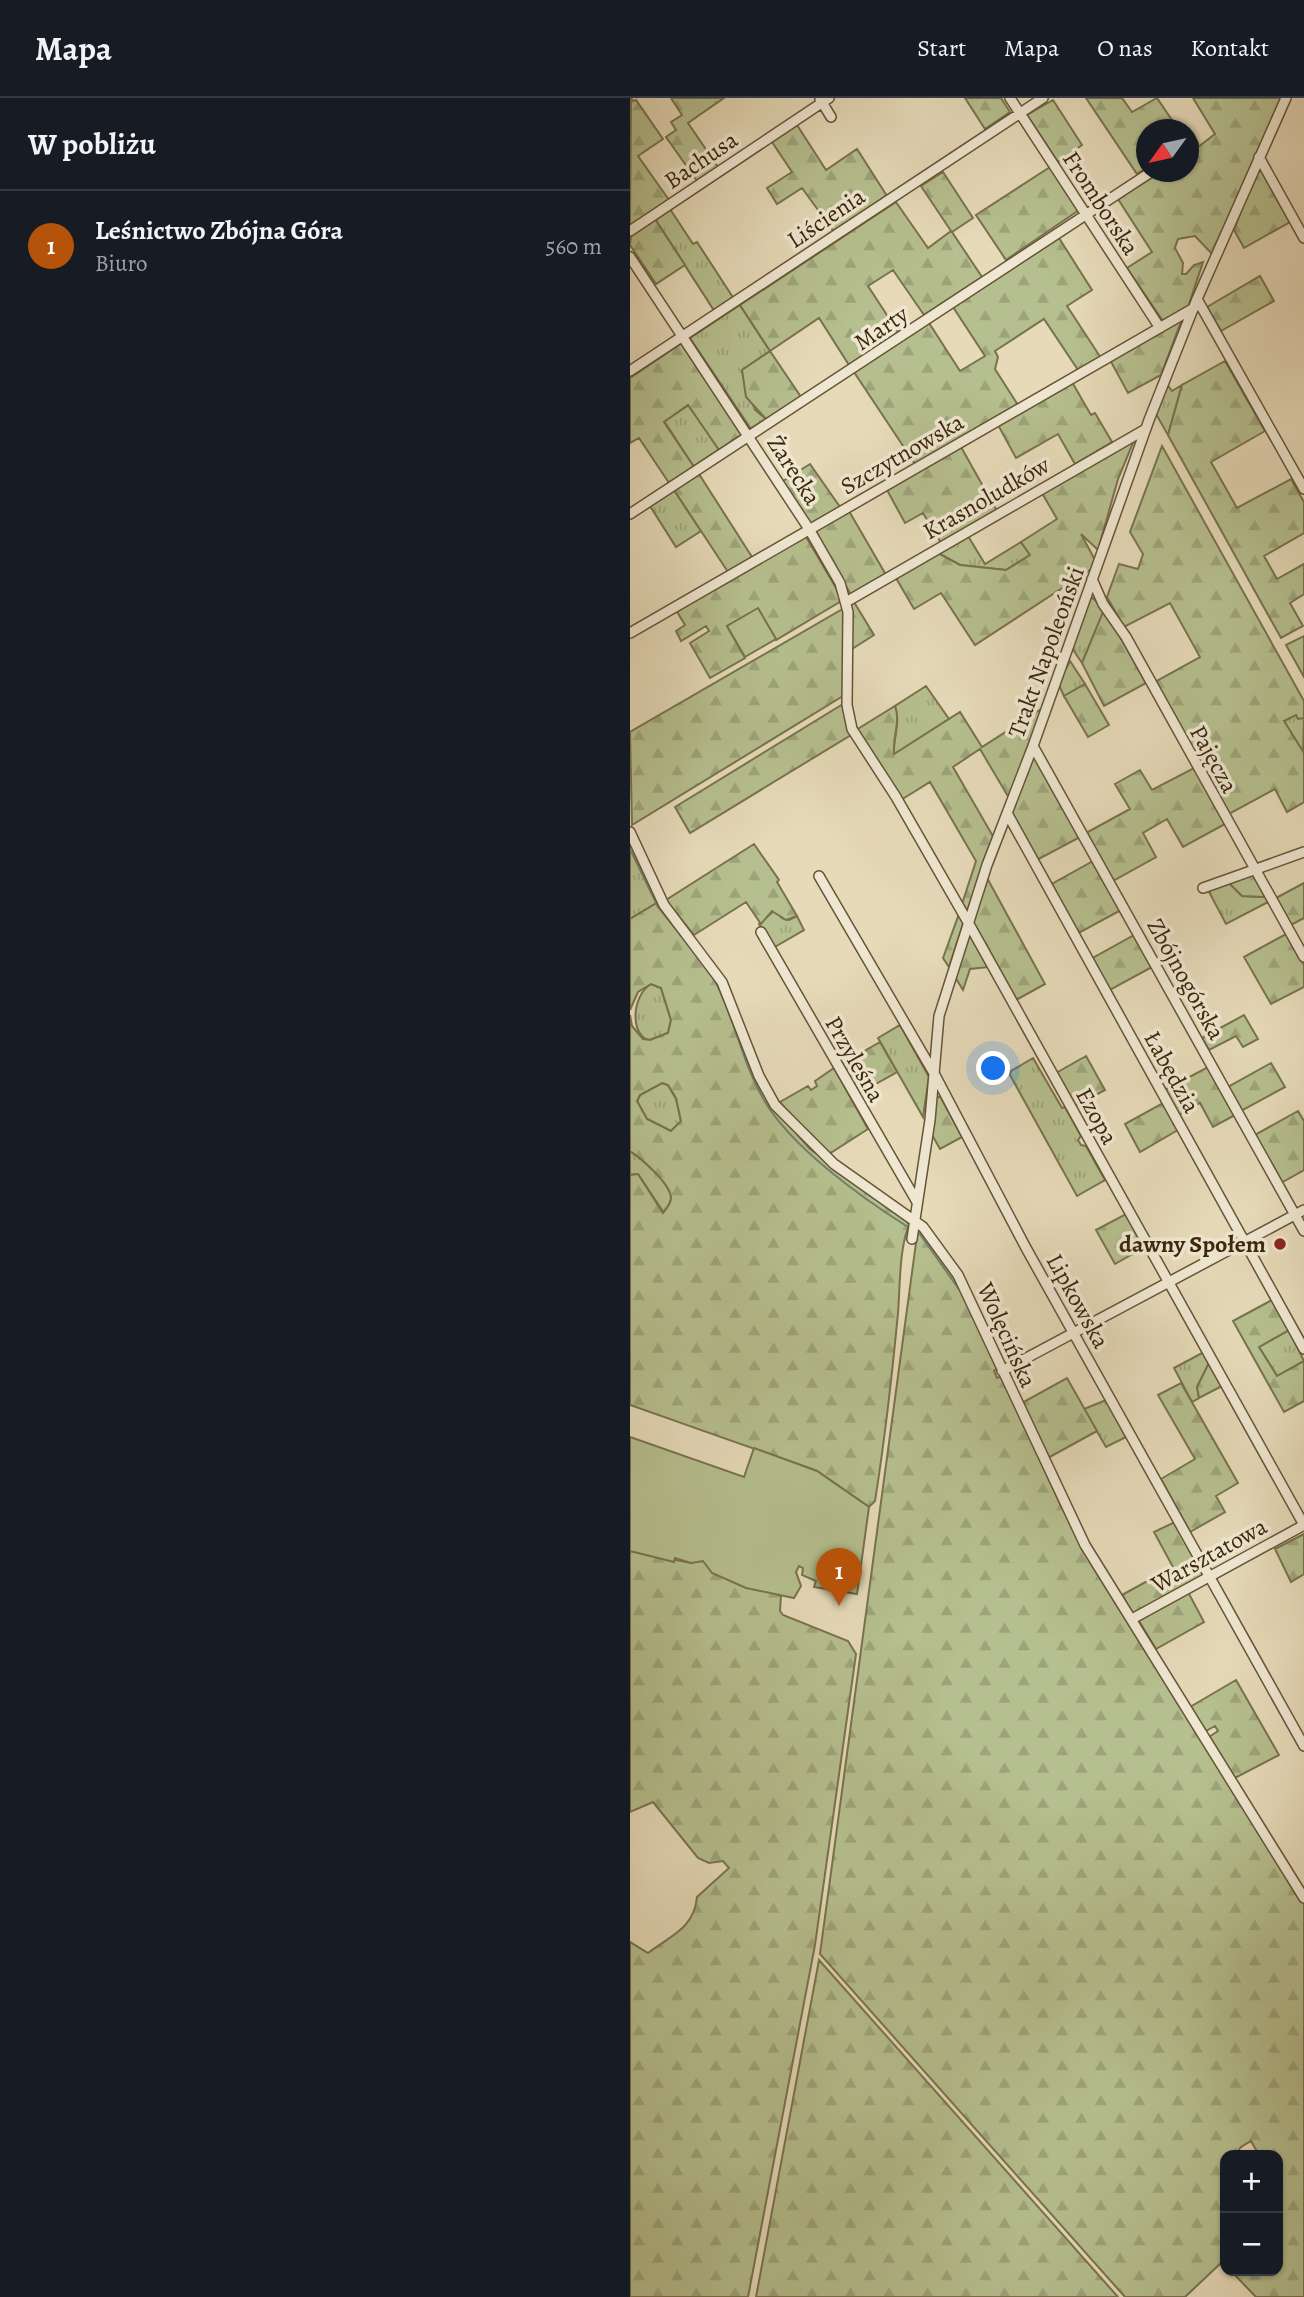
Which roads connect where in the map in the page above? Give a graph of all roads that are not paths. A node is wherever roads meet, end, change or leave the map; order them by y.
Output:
1 (1010, 98) edge
2 (1043, 98) edge
3 (1286, 98) edge
4 (823, 100) edge
5 (1019, 113) junction
6 (831, 117) dead end
7 (1259, 157) junction
8 (1136, 182) edge
9 (1085, 214) junction
10 (630, 231) edge
11 (1304, 238) edge
12 (630, 257) edge
13 (1195, 304) junction
14 (1160, 328) junction
15 (682, 336) junction
16 (630, 371) edge
17 (1146, 429) junction
18 (749, 436) junction
19 (1304, 489) edge
20 (630, 514) edge
21 (809, 529) junction
22 (1093, 579) junction
23 (846, 602) junction
24 (630, 633) edge
25 (852, 729) joint
26 (1033, 746) junction
27 (1006, 813) junction
28 (630, 832) edge
29 (1304, 852) edge
30 (1254, 868) junction
31 (819, 876) dead end
32 (1203, 888) dead end
33 (970, 924) junction
34 (761, 932) dead end
35 (1304, 957) edge
36 (934, 1074) junction
37 (917, 1202) junction
38 (1299, 1212) edge
39 (915, 1222) junction
40 (1304, 1231) edge
41 (912, 1239) dead end
42 (1245, 1241) junction
43 (1168, 1282) junction
44 (1074, 1332) junction
45 (1304, 1349) edge
46 (1002, 1371) junction
47 (1304, 1525) edge
48 (1210, 1577) junction
49 (1132, 1619) junction
50 (1304, 1746) edge
51 (1304, 1898) edge

1 - 5 street, Fromborska
2 - 5 street, Liścienia
3 - 7 street, Trakt Napoleoński
4 - 6 street
4 - 10 street, Bachusa
5 - 9 street, Fromborska
5 - 15 street, Liścienia
7 - 11 street
7 - 13 street, Trakt Napoleoński
8 - 9 street, Marty
9 - 14 street, Fromborska
9 - 18 street, Marty
12 - 15 street, Żarecka
13 - 14 street, Szczytnowska
13 - 17 street, Trakt Napoleoński
13 - 19 street
14 - 21 street, Szczytnowska
15 - 16 street, Liścienia
15 - 18 street, Żarecka
17 - 22 street, Trakt Napoleoński
17 - 23 street, Krasnoludków
18 - 20 street, Marty
18 - 21 street, Żarecka
21 - 23 street, Żarecka
21 - 24 street, Szczytnowska
22 - 26 street, Trakt Napoleoński
22 - 30 street, Pajęcza
23 - 25 street, Żarecka
25 - 33 street, Ezopa
26 - 27 street, Trakt Napoleoński
26 - 38 street, Zbójnogórska
27 - 33 street, Trakt Napoleoński
27 - 42 street, Łabędzia
28 - 39 street, Wolęcińska
29 - 30 street
30 - 32 street
30 - 35 street, Pajęcza
31 - 36 street, Lipkowska
33 - 36 street, Trakt Napoleoński
33 - 43 street, Ezopa
34 - 37 street, Przyleśna
36 - 37 street, Trakt Napoleoński
36 - 44 street, Lipkowska
37 - 39 street, Trakt Napoleoński
38 - 40 street, Zbójnogórska
38 - 42 street
39 - 41 street, Trakt Napoleoński
39 - 46 street, Wolęcińska
42 - 43 street
42 - 45 street, Łabędzia
43 - 44 street
43 - 47 street, Ezopa
44 - 46 street
44 - 48 street, Lipkowska
46 - 49 street, Wolęcińska
47 - 48 street, Warsztatowa
48 - 49 street, Warsztatowa
48 - 50 street, Lipkowska
49 - 51 street, Wolęcińska

